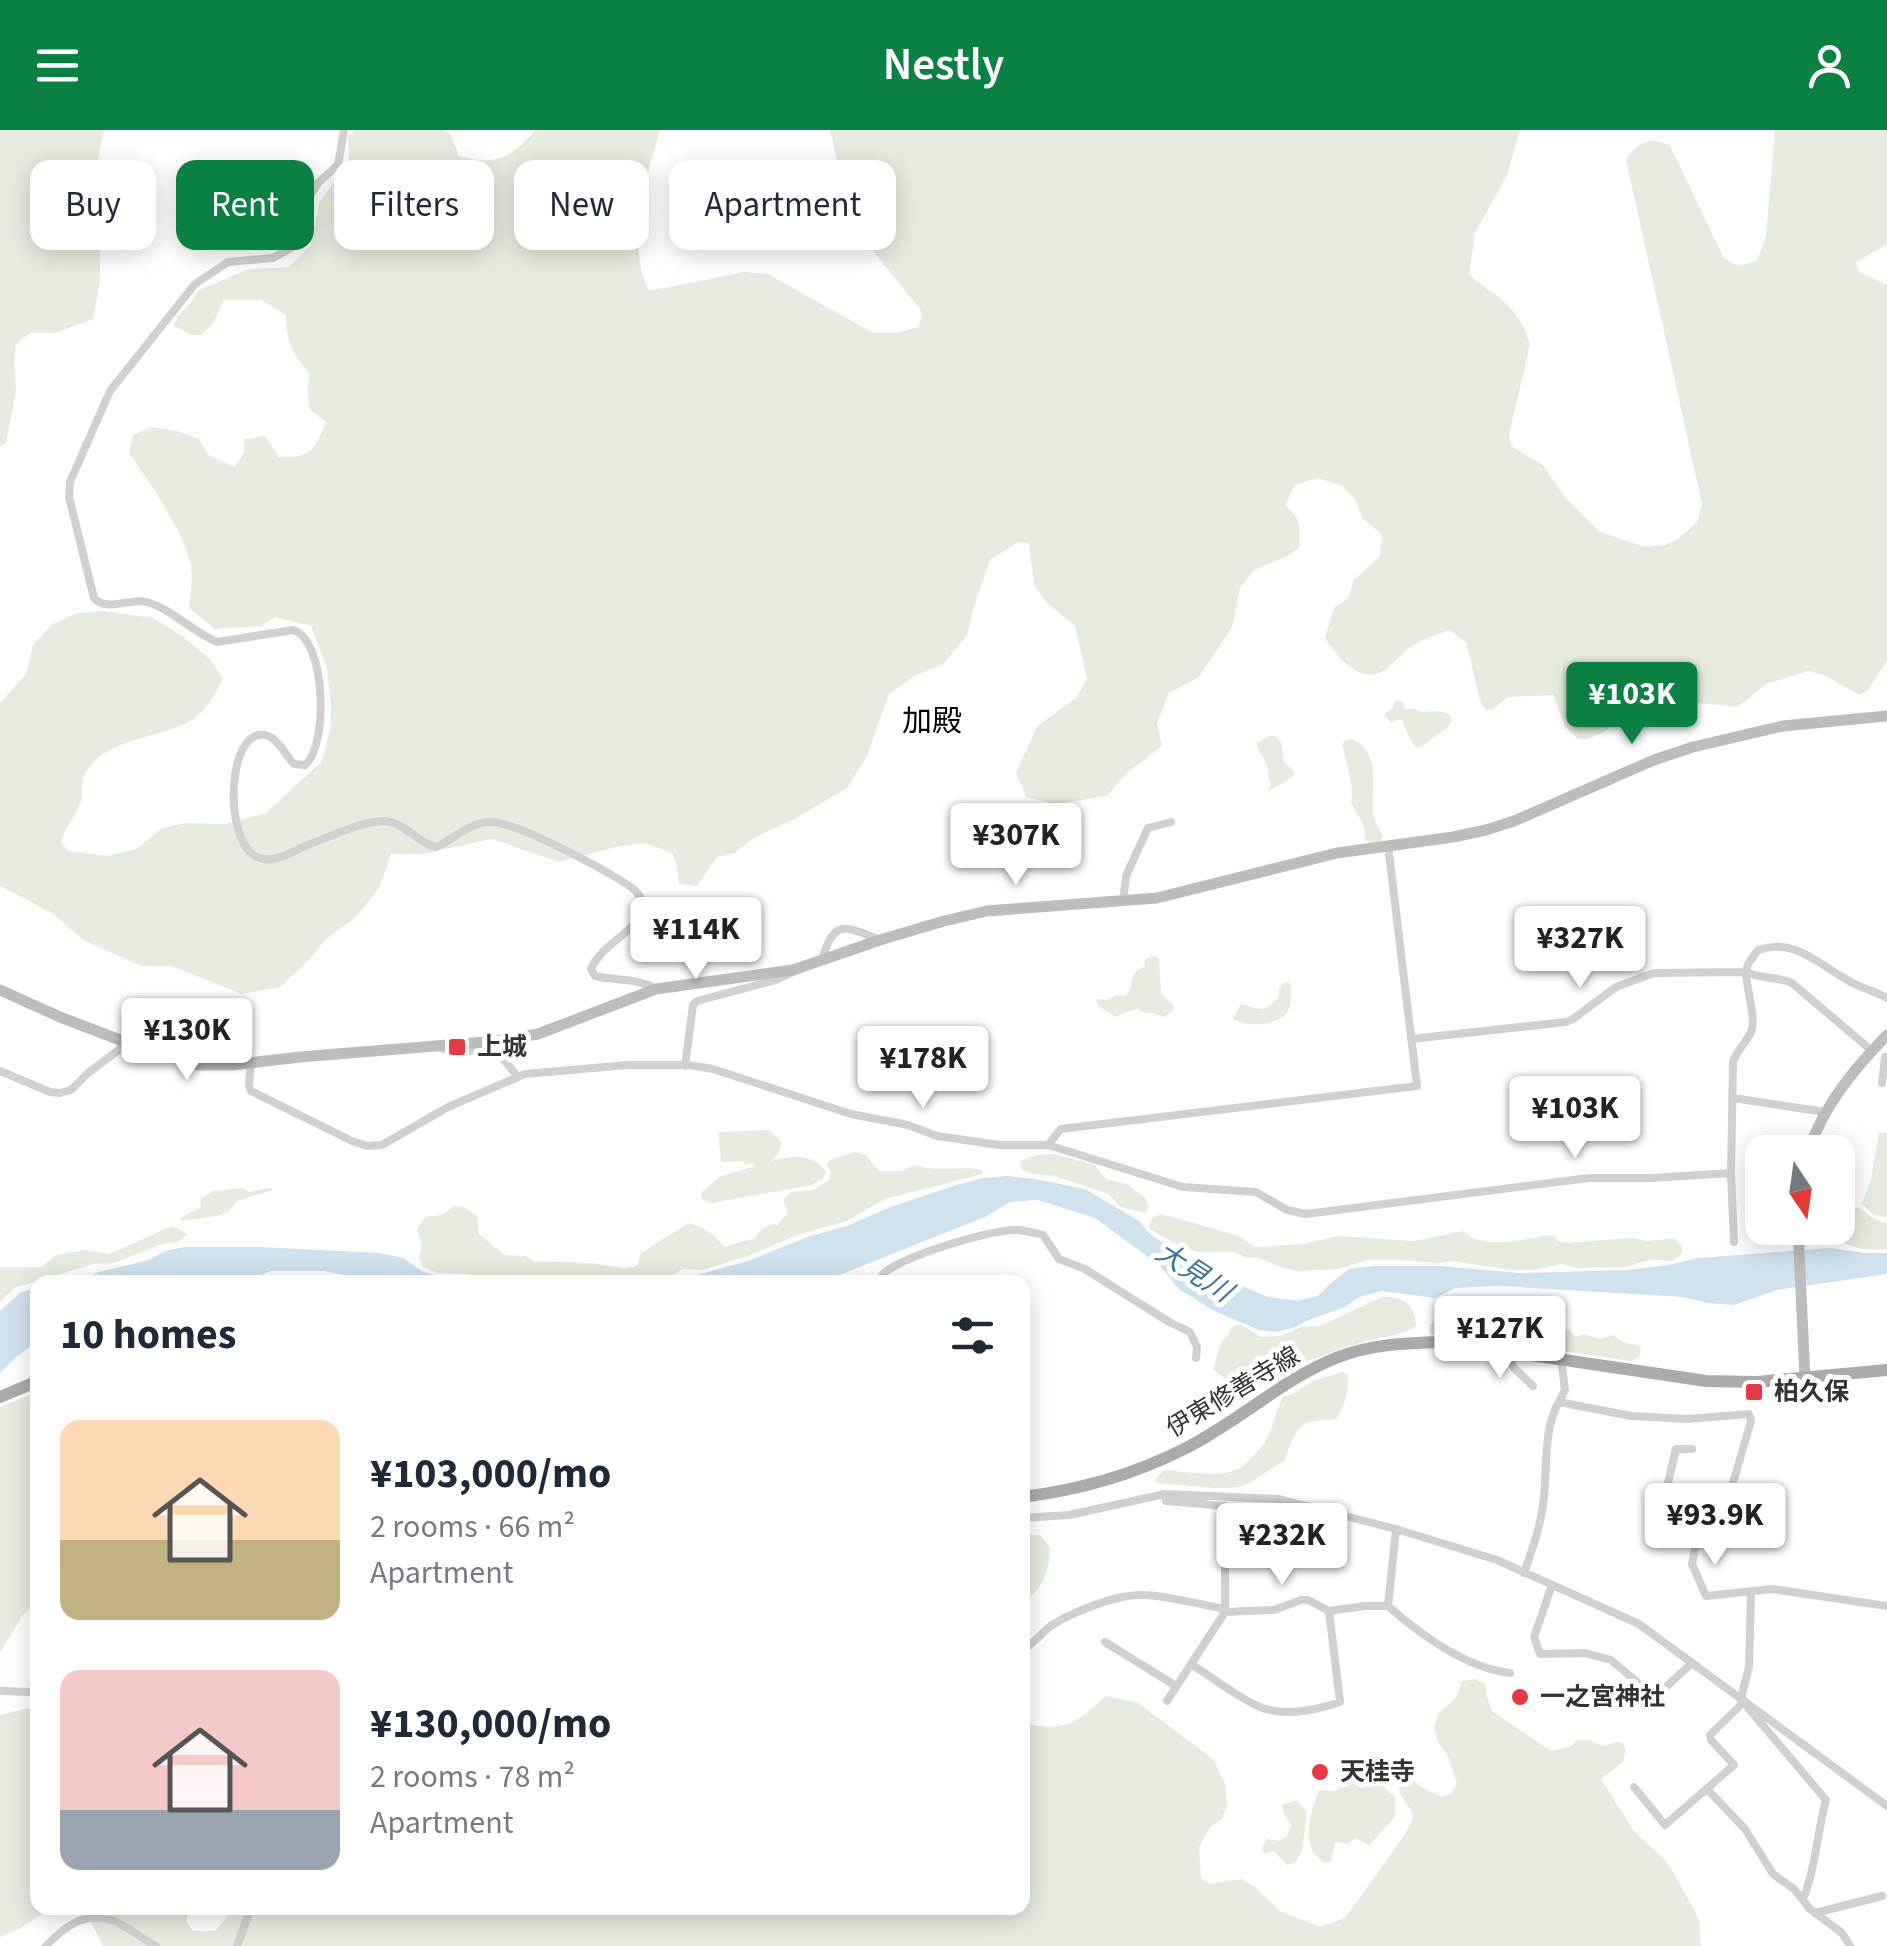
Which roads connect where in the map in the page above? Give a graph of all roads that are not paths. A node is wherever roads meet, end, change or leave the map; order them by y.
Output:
1 (344, 130) edge
2 (1887, 716) edge
3 (1170, 822) dead end
4 (1388, 845) junction
5 (1124, 902) junction
6 (880, 940) junction
7 (822, 960) junction
8 (797, 969) junction
9 (1746, 972) junction
10 (656, 989) junction
11 (0, 990) edge
12 (1887, 998) edge
13 (1887, 1035) edge
14 (1411, 1039) junction
15 (128, 1043) junction
16 (440, 1046) junction
17 (1873, 1050) junction
18 (1886, 1057) edge
19 (252, 1062) junction
20 (685, 1066) junction
21 (0, 1071) edge
22 (518, 1076) junction
23 (1882, 1083) dead end
24 (1733, 1098) junction
25 (1825, 1112) junction
26 (1815, 1135) edge
27 (1048, 1145) junction
28 (1732, 1173) junction
29 (1734, 1242) dead end
30 (1798, 1245) edge
31 (882, 1275) edge
32 (1508, 1352) junction
33 (1196, 1358) dead end
34 (1561, 1360) junction
35 (1887, 1370) edge
36 (1804, 1378) junction
37 (30, 1384) edge
38 (1533, 1386) dead end
39 (0, 1397) edge
40 (1560, 1402) junction
41 (1692, 1449) dead end
42 (1668, 1491) junction
43 (1706, 1493) junction
44 (1165, 1494) junction
45 (1030, 1495) edge
46 (1665, 1511) dead end
47 (1030, 1517) edge
48 (1396, 1529) junction
49 (1524, 1573) junction
50 (1552, 1585) junction
51 (1750, 1591) junction
52 (1388, 1606) junction
53 (1887, 1606) edge
54 (1225, 1610) junction
55 (1329, 1611) junction
56 (1105, 1642) dead end
57 (1030, 1646) edge
58 (1692, 1662) junction
59 (1191, 1664) junction
60 (1510, 1673) dead end
61 (1176, 1686) junction
62 (0, 1691) edge
63 (30, 1692) edge
64 (1167, 1700) dead end
65 (1743, 1700) junction
66 (1634, 1786) dead end
67 (1707, 1789) junction
68 (1887, 1806) edge
69 (1882, 1896) dead end
70 (1803, 1899) junction
71 (1815, 1913) junction
72 (248, 1915) edge
73 (46, 1946) edge
74 (156, 1946) edge
75 (236, 1946) edge
76 (1850, 1946) edge

1 - 10 street
2 - 4 street
3 - 5 street
4 - 5 street
4 - 14 street
5 - 6 street
6 - 7 street
6 - 7 street
7 - 8 street
8 - 10 street
8 - 20 street
9 - 12 street
9 - 14 street
9 - 17 street
9 - 24 street
10 - 16 street
11 - 15 street
13 - 17 street
14 - 27 street
15 - 19 street
15 - 21 street
16 - 19 street
16 - 22 street
17 - 18 street
17 - 25 street
18 - 23 street
19 - 22 street
20 - 22 street
20 - 27 street
24 - 25 street
24 - 28 street
25 - 26 street
27 - 28 street
28 - 29 street
30 - 36 street
31 - 33 street
32 - 34 main road, 伊東修善寺線
32 - 38 street
32 - 45 main road, 伊東修善寺線
34 - 36 main road, 伊東修善寺線
34 - 40 street
35 - 36 main road, 伊東修善寺線
37 - 39 main road
40 - 43 street
40 - 49 street
41 - 42 street
42 - 43 street
42 - 46 street
43 - 51 street
44 - 47 street
44 - 48 street
44 - 54 street
48 - 49 street
48 - 52 street
49 - 50 street
50 - 58 street
50 - 58 street
51 - 53 street
51 - 65 street
52 - 55 street
52 - 60 street
54 - 55 street
54 - 57 street
54 - 59 street
55 - 59 street
56 - 61 street
58 - 65 street
59 - 61 street
61 - 64 street
62 - 63 street
65 - 67 street
65 - 68 street
65 - 70 street
66 - 67 street
67 - 70 street
69 - 71 street
70 - 71 street
71 - 76 street
72 - 75 street
73 - 74 street

